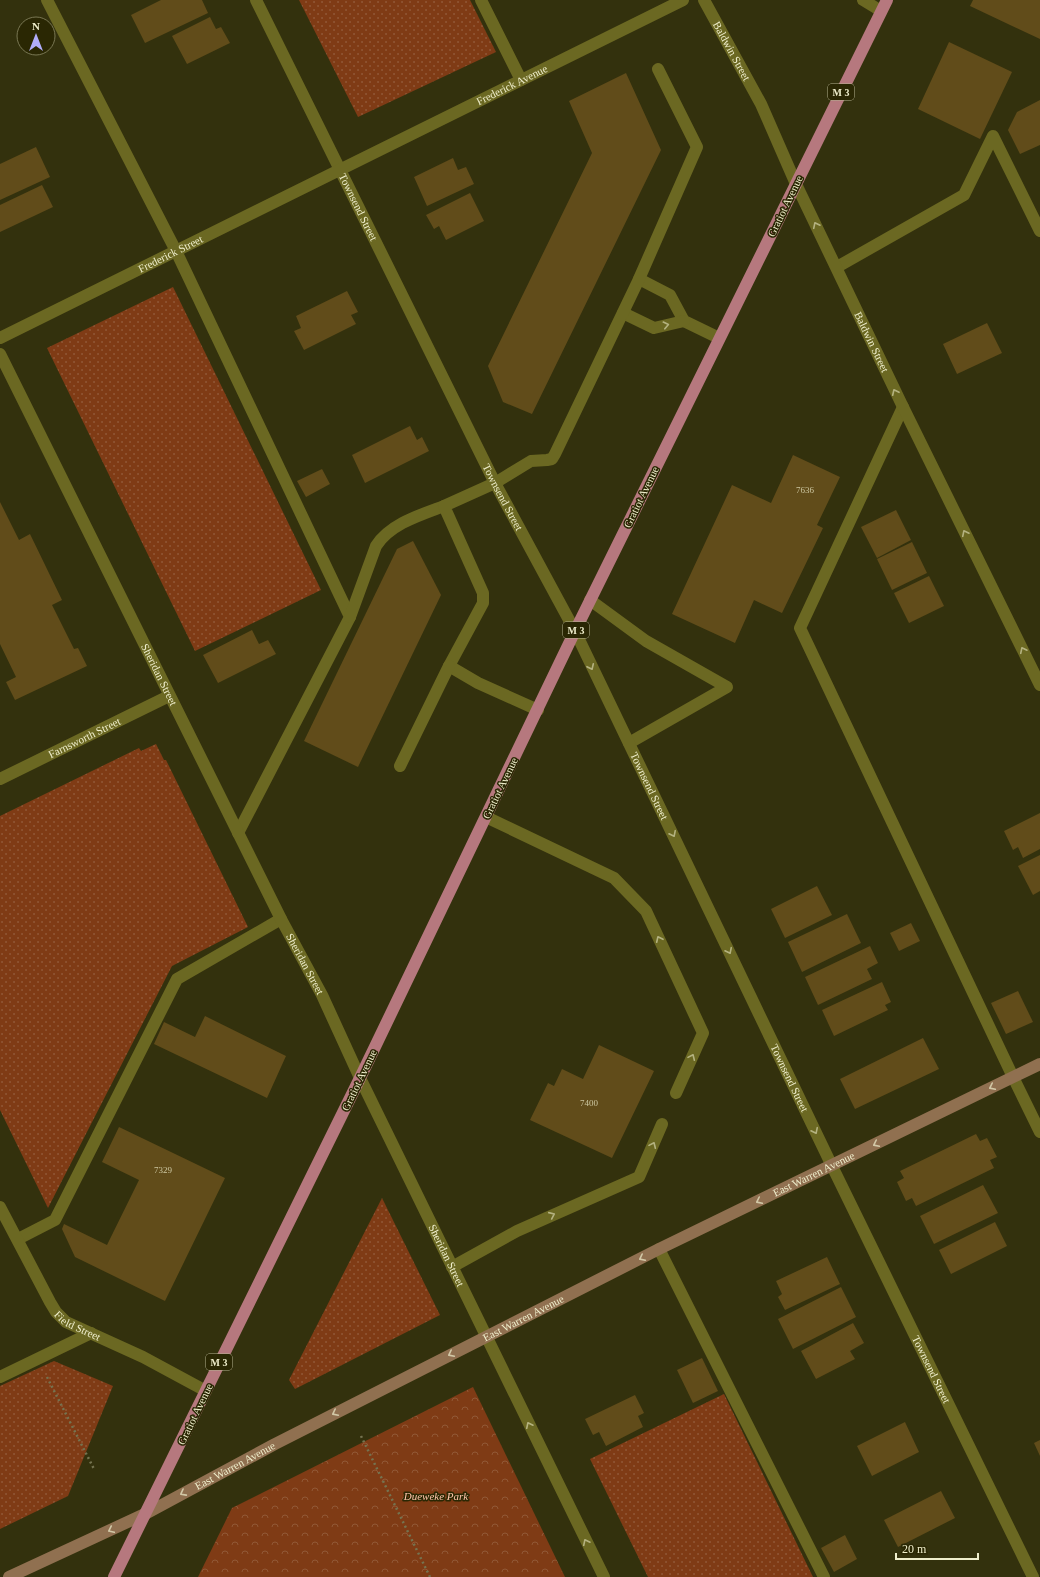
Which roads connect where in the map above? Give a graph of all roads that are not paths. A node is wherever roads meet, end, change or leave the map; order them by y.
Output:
1 (47, 0) edge
2 (256, 0) edge
3 (482, 0) edge
4 (683, 0) edge
5 (704, 0) edge
6 (863, 0) edge
7 (887, 0) edge
8 (881, 11) junction
9 (658, 69) dead end
10 (521, 80) junction
11 (340, 170) junction
12 (796, 184) junction
13 (1040, 231) edge
14 (176, 251) junction
15 (837, 267) junction
16 (639, 279) junction
17 (623, 313) junction
18 (684, 321) junction
19 (0, 338) edge
20 (719, 338) junction
21 (0, 354) edge
22 (903, 407) junction
23 (495, 483) junction
24 (444, 506) junction
25 (590, 600) junction
26 (350, 617) junction
27 (575, 631) junction
28 (449, 666) junction
29 (1040, 685) edge
30 (169, 696) junction
31 (538, 710) junction
32 (629, 743) junction
33 (400, 766) dead end
34 (0, 778) edge
35 (486, 817) junction
36 (238, 833) junction
37 (281, 919) junction
38 (1040, 1064) edge
39 (1013, 1077) junction
40 (360, 1078) junction
41 (676, 1093) dead end
42 (662, 1124) dead end
43 (1040, 1132) edge
44 (832, 1166) junction
45 (0, 1207) edge
46 (18, 1239) junction
47 (659, 1249) junction
48 (452, 1267) junction
49 (91, 1333) junction
50 (486, 1336) junction
51 (0, 1377) edge
52 (206, 1391) junction
53 (147, 1513) junction
54 (9, 1577) edge
55 (114, 1577) edge
56 (604, 1577) edge
57 (824, 1577) edge
58 (1033, 1577) edge

1 - 14 street
2 - 11 street, Townsend Street
3 - 10 street
4 - 10 street, Frederick Avenue
5 - 12 street, Baldwin Street
6 - 8 street
7 - 8 main road, Gratiot Avenue / M 3
8 - 12 main road, Gratiot Avenue / M 3
9 - 16 street
10 - 11 street, Frederick Avenue
11 - 14 street, Frederick Street
11 - 23 street, Townsend Street
15 -> 12 street, Baldwin Street
12 - 20 main road, Gratiot Avenue / M 3
13 - 15 street
14 - 19 street, Frederick Street
14 - 26 street
22 -> 15 street, Baldwin Street
16 - 17 street
16 - 18 street
17 -> 18 street
17 - 23 street
18 - 20 street
20 - 25 main road, Gratiot Avenue / M 3
21 - 30 street, Sheridan Street
29 -> 22 street, Baldwin Street
22 - 39 street
23 - 24 street
23 - 27 street, Townsend Street
24 - 26 street
24 - 28 street
25 - 27 main road, Gratiot Avenue / M 3
25 - 32 street
26 - 36 street
27 - 31 main road, Gratiot Avenue / M 3
27 -> 32 street, Townsend Street
28 - 31 street
28 - 33 street
30 - 34 street, Farnsworth Street
30 - 36 street, Sheridan Street
31 - 35 main road, Gratiot Avenue / M 3
32 -> 44 street, Townsend Street
35 - 40 main road, Gratiot Avenue / M 3
41 -> 35 street
36 - 37 street, Sheridan Street
37 - 40 street, Sheridan Street
37 - 46 street
38 - 39 main road, East Warren Avenue
39 - 43 street
39 -> 44 main road, East Warren Avenue
40 - 48 street, Sheridan Street
40 - 52 main road, Gratiot Avenue / M 3
48 -> 42 street
44 -> 47 main road, East Warren Avenue
44 - 58 street, Townsend Street
45 - 46 street, Field Street
46 - 49 street, Field Street
47 -> 50 main road, East Warren Avenue
47 - 57 street
48 - 50 street, Sheridan Street
49 - 51 street
49 - 52 street, Field Street
50 -> 53 main road, East Warren Avenue
56 -> 50 street, Sheridan Street
52 - 53 main road, Gratiot Avenue / M 3
53 -> 54 main road, East Warren Avenue
53 - 55 main road, Gratiot Avenue / M 3

